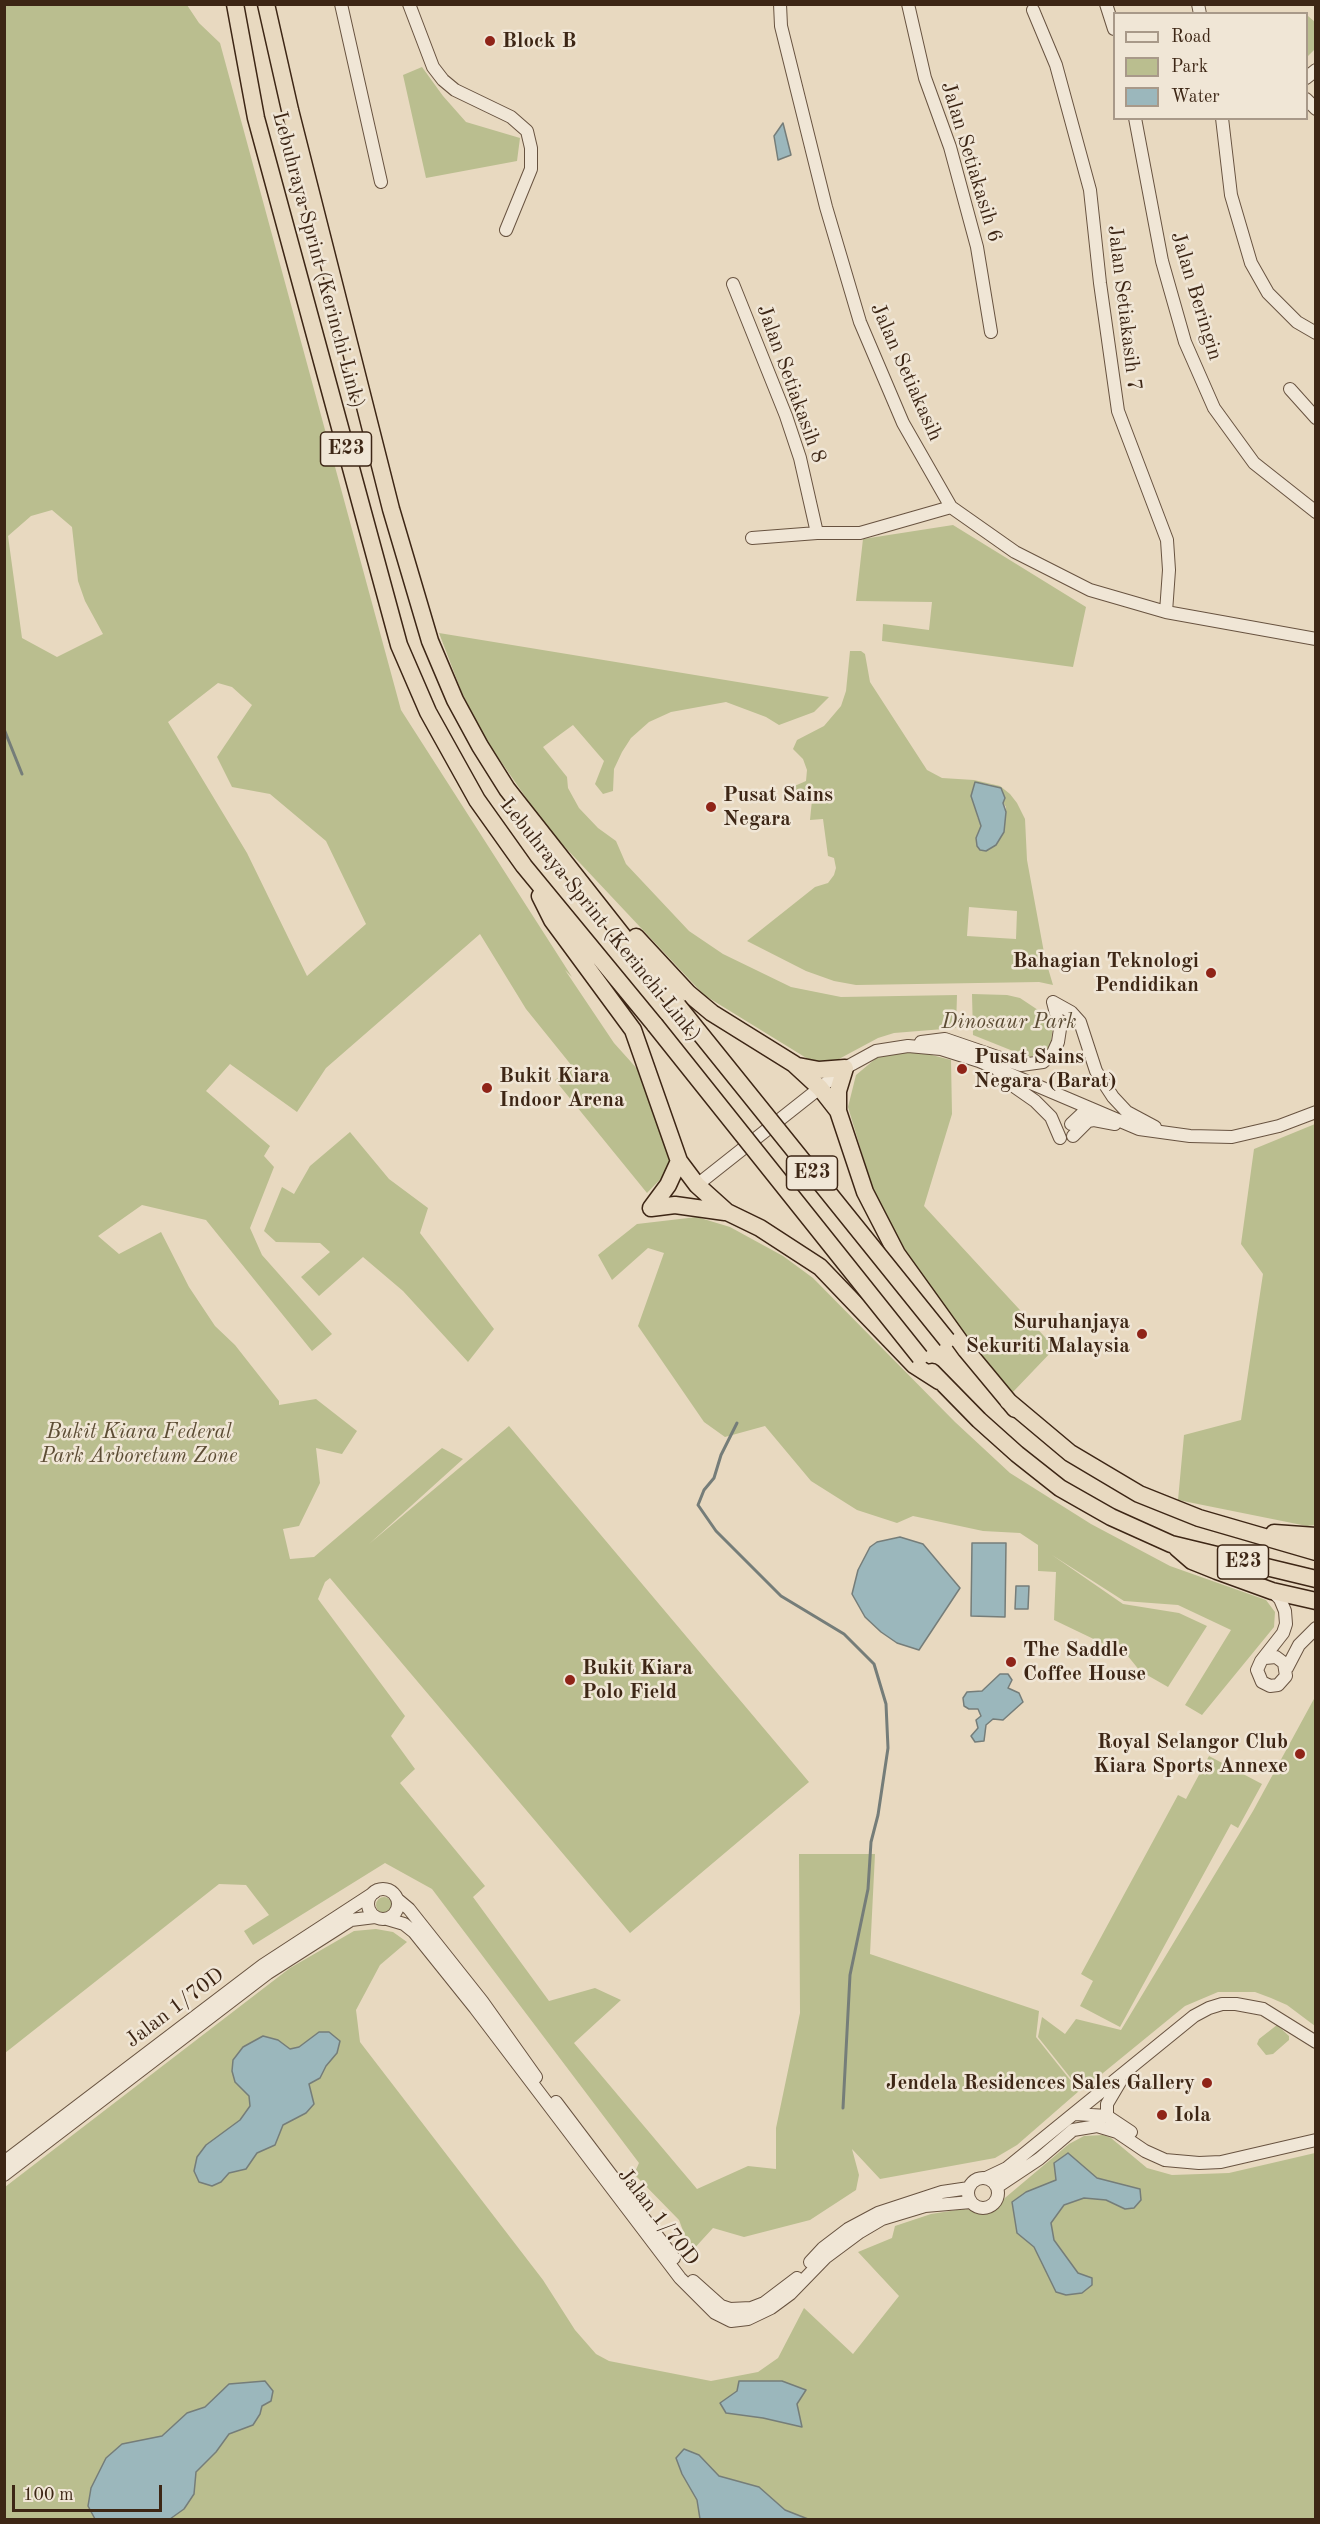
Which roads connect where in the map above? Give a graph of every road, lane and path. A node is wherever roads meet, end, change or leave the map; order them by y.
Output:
1 (235, 4) edge
2 (266, 4) edge
3 (341, 4) edge
4 (409, 4) edge
5 (780, 4) edge
6 (908, 4) edge
7 (1106, 4) edge
8 (1033, 10) dead end
9 (1113, 26) edge
10 (1135, 120) edge
11 (1222, 120) edge
12 (381, 183) dead end
13 (506, 230) dead end
14 (733, 284) dead end
15 (991, 332) dead end
16 (1316, 333) edge
17 (1290, 389) dead end
18 (1316, 418) edge
19 (951, 507) junction
20 (1316, 512) edge
21 (817, 533) junction
22 (752, 538) dead end
23 (1166, 612) junction
24 (1316, 639) edge
25 (541, 833) junction
26 (524, 866) junction
27 (908, 1046) junction
28 (794, 1065) junction
29 (845, 1068) junction
30 (998, 1069) junction
31 (820, 1088) junction
32 (1088, 1108) junction
33 (838, 1111) junction
34 (1316, 1113) edge
35 (1139, 1128) junction
36 (1160, 1130) junction
37 (1068, 1132) junction
38 (679, 1161) junction
39 (698, 1185) junction
40 (727, 1212) junction
41 (939, 1381) junction
42 (1016, 1409) junction
43 (1240, 1530) junction
44 (1316, 1536) edge
45 (1171, 1544) junction
46 (1316, 1552) edge
47 (1316, 1579) edge
48 (1272, 1591) junction
49 (1316, 1601) edge
50 (1316, 1628) edge
51 (1265, 1658) junction
52 (1287, 1668) junction
53 (375, 1892) junction
54 (398, 1899) junction
55 (381, 1918) junction
56 (1316, 2042) edge
57 (1129, 2069) junction
58 (1075, 2114) junction
59 (1107, 2116) junction
60 (1316, 2132) edge
61 (1316, 2140) edge
62 (4, 2163) edge
63 (4, 2175) edge
64 (986, 2178) junction
65 (997, 2187) junction
66 (969, 2188) junction
67 (971, 2202) junction

1 - 26 highway, Lebuhraya Sprint (Kerinchi Link) / E23
2 - 25 highway, Lebuhraya Sprint (Kerinchi Link) / E23
3 - 12 street
4 - 13 street
5 - 19 street, Jalan Setiakasih
6 - 15 street, Jalan Setiakasih 6
7 - 9 street
8 - 23 street, Jalan Setiakasih 7
10 - 20 street, Jalan Beringin
11 - 16 street
14 - 21 street, Jalan Setiakasih 8
17 - 18 street
19 - 21 street
19 - 23 street, Jalan Setiakasih
21 - 22 street
23 - 24 street, Jalan Setiakasih
25 - 28 highway
25 - 42 highway, Lebuhraya Sprint (Kerinchi Link) / E23, bridge
26 - 38 highway
26 - 41 highway, Lebuhraya Sprint (Kerinchi Link) / E23, bridge
27 - 29 street
27 - 30 street
27 - 36 street
28 - 29 highway
28 - 31 highway
29 - 31 street
29 - 33 highway
30 - 32 street
30 - 37 street
31 - 33 highway
31 - 39 street
32 - 35 street
32 - 37 street
33 - 42 highway
34 - 36 street
35 - 36 street
35 - 37 street
38 - 39 highway
38 - 40 highway
39 - 40 highway
40 - 41 highway
41 - 45 highway, Lebuhraya Sprint (Kerinchi Link) / E23
42 - 43 highway, Lebuhraya Sprint (Kerinchi Link) / E23
43 - 44 highway
43 - 46 highway, Lebuhraya Sprint (Kerinchi Link) / E23
45 - 47 highway, Lebuhraya Sprint (Kerinchi Link) / E23
45 - 48 highway
48 - 49 highway
48 - 51 street
50 - 52 street
51 - 52 street
51 - 52 street
53 - 54 street
53 - 55 street
53 - 62 street, Jalan 1/70D
54 - 55 street
54 - 66 street, Jalan 1/70D
55 - 63 street, Jalan 1/70D
55 - 67 street, Jalan 1/70D
56 - 57 street
57 - 58 street
57 - 59 street
58 - 59 street
58 - 64 street
59 - 60 street
61 - 65 street
64 - 65 street
64 - 66 street
65 - 67 street
66 - 67 street

